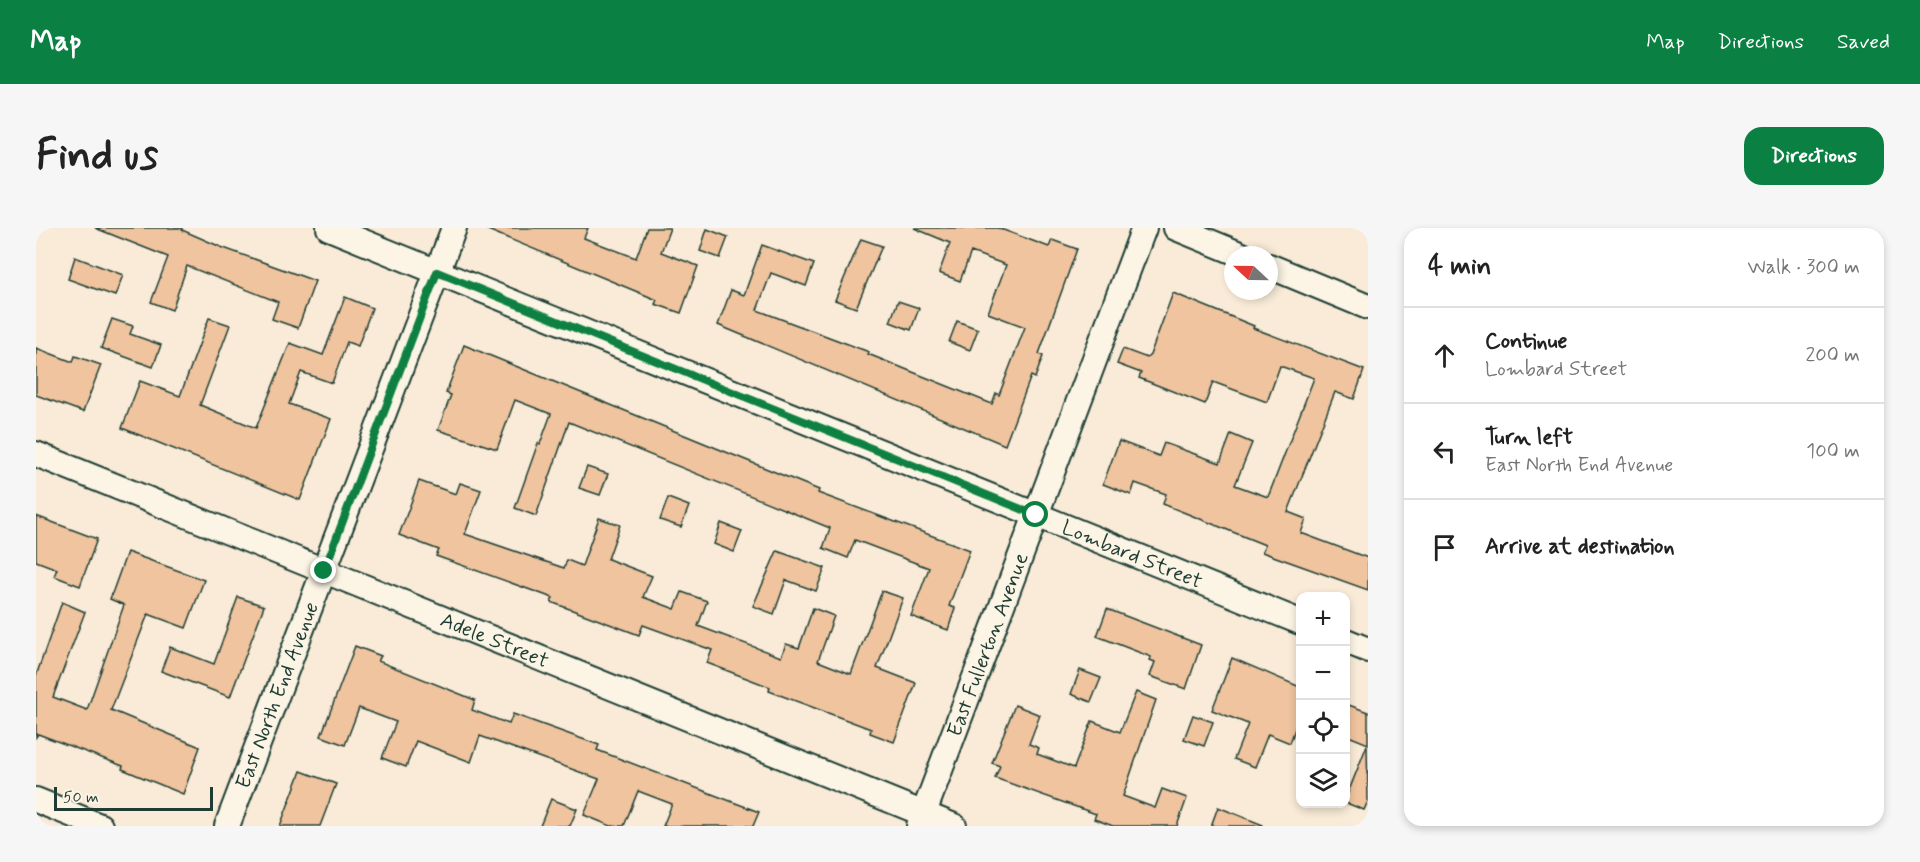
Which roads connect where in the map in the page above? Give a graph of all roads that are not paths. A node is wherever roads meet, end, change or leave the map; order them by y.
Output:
1 (329, 228) edge
2 (454, 228) edge
3 (1144, 228) edge
4 (1176, 228) edge
5 (1224, 248) edge
6 (1278, 270) edge
7 (437, 272) junction
8 (1368, 307) edge
9 (36, 454) edge
10 (1036, 515) junction
11 (324, 571) junction
12 (1296, 620) edge
13 (1350, 643) edge
14 (1368, 650) edge
15 (36, 800) edge
16 (921, 820) edge
17 (100, 826) edge
18 (227, 826) edge
19 (954, 826) edge

1 - 7 street, Lombard Street
2 - 7 street, East North End Avenue
3 - 10 street, East Fullerton Avenue
4 - 5 street
6 - 8 street
7 - 10 street, Lombard Street
7 - 11 street, East North End Avenue
9 - 11 street, Adele Street
10 - 12 street, Lombard Street
10 - 16 street, East Fullerton Avenue
11 - 16 street, Adele Street
11 - 18 street, East North End Avenue
13 - 14 street
15 - 17 street
16 - 19 street, Adele Street

